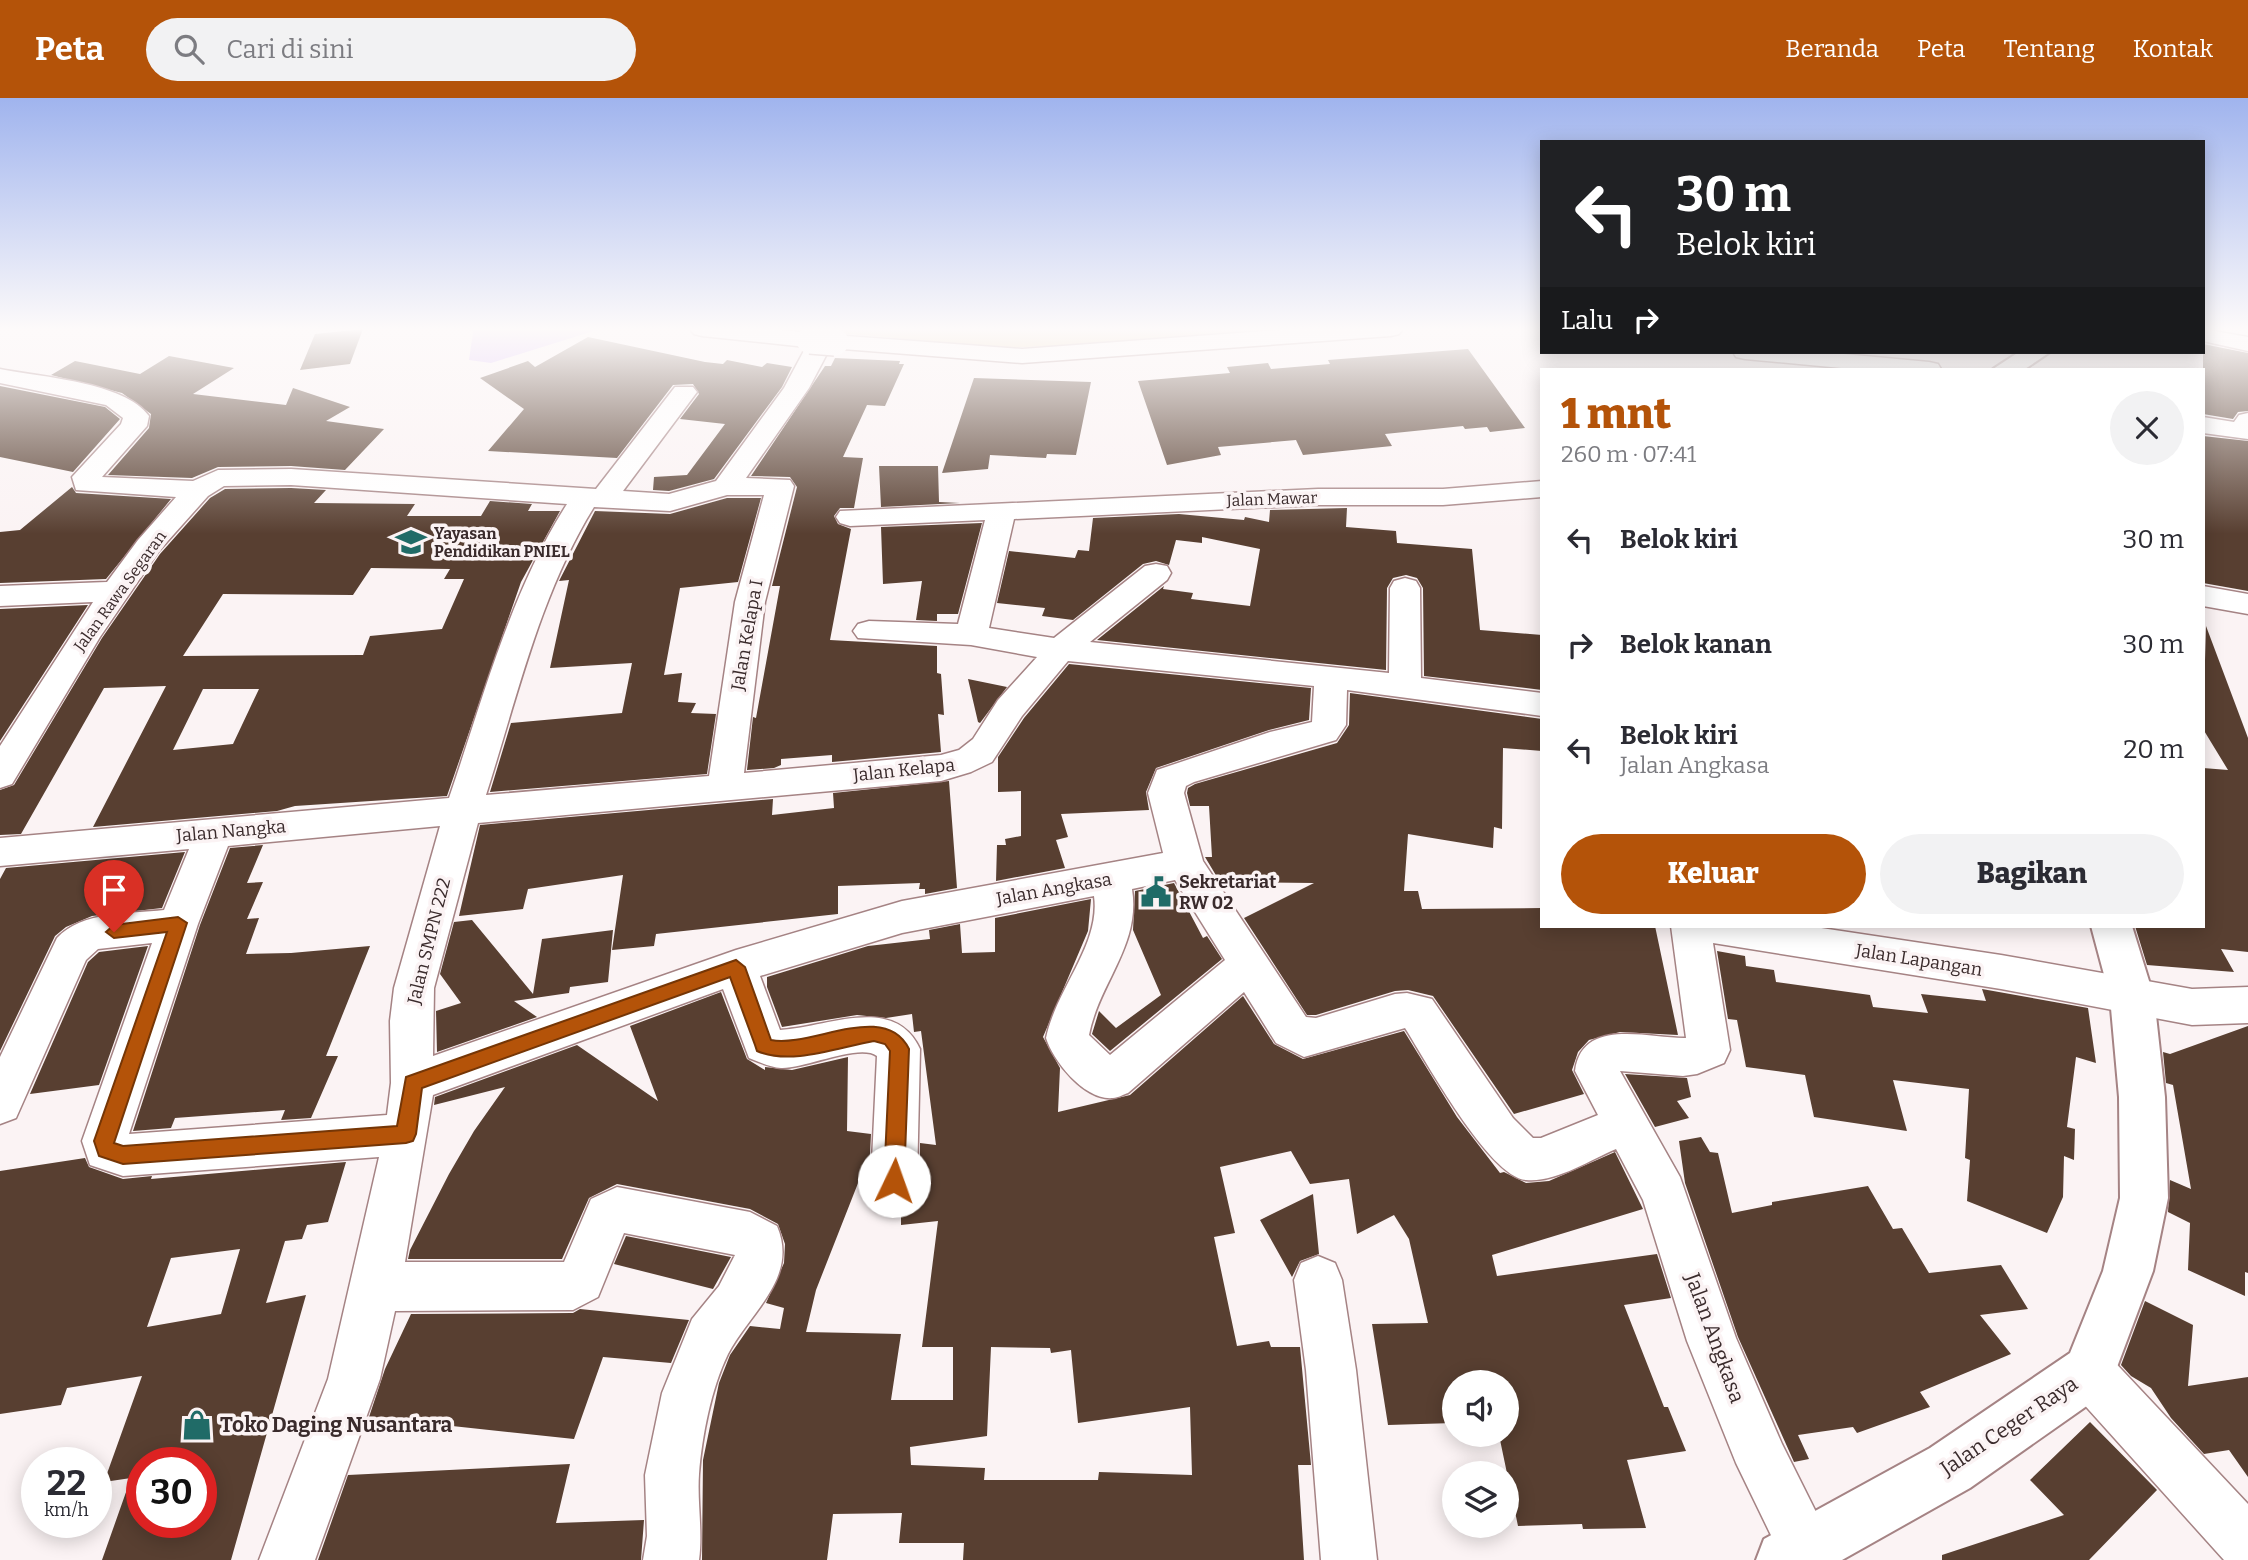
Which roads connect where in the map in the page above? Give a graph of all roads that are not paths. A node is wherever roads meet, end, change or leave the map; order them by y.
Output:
1 (105, 397) edge
2 (680, 397) edge
3 (790, 397) edge
4 (2205, 425) edge
5 (2247, 426) edge
6 (726, 487) junction
7 (1540, 489) edge
8 (198, 490) junction
9 (593, 500) junction
10 (1002, 510) junction
11 (850, 517) dead end
12 (1156, 573) dead end
13 (1405, 588) dead end
14 (115, 591) junction
15 (0, 596) edge
16 (2205, 596) edge
17 (2248, 604) edge
18 (869, 631) dead end
19 (971, 635) junction
20 (1060, 650) junction
21 (1331, 677) junction
22 (1405, 687) junction
23 (1540, 705) edge
24 (0, 775) edge
25 (725, 786) junction
26 (463, 810) junction
27 (214, 833) junction
28 (0, 852) edge
29 (1185, 864) junction
30 (1111, 878) junction
31 (178, 923) junction
32 (1691, 928) edge
33 (1719, 928) edge
34 (2112, 928) edge
35 (1247, 965) junction
36 (736, 967) junction
37 (2132, 997) junction
38 (2248, 1005) edge
39 (413, 1083) junction
40 (0, 1104) edge
41 (1625, 1125) junction
42 (406, 1134) junction
43 (894, 1181) dead end
44 (1318, 1280) dead end
45 (376, 1287) junction
46 (2088, 1372) junction
47 (2248, 1545) edge
48 (1796, 1555) edge
49 (287, 1560) edge
50 (671, 1560) edge
51 (1349, 1560) edge

1 - 8 street
2 - 9 street, Jalan SMPN 222
3 - 6 street
4 - 5 street
6 - 9 street
6 - 25 street, Jalan Kelapa I
7 - 10 street, Jalan Mawar
8 - 9 street
8 - 14 street, Jalan Rawa Segaran
9 - 26 street, Jalan SMPN 222
10 - 11 street, Jalan Mawar
10 - 19 street
12 - 20 street, Jalan Kelapa
13 - 22 street
14 - 15 street
14 - 24 street, Jalan Rawa Segaran
16 - 17 street
18 - 19 street
19 - 20 street
20 - 21 street
20 - 25 street, Jalan Kelapa
21 - 22 street
21 - 29 street
22 - 23 street
25 - 26 street, Jalan Kelapa
26 - 27 street, Jalan Nangka
26 - 39 street, Jalan SMPN 222
27 - 28 street, Jalan Nangka
27 - 31 street
29 - 30 street, Jalan Angkasa
29 - 35 street
30 - 35 street
30 - 36 street, Jalan Angkasa
31 - 40 street
31 - 42 street
32 - 41 street, Jalan Angkasa
33 - 37 street, Jalan Lapangan
34 - 37 main road, Jalan Ceger Raya
35 - 41 street
36 - 39 street, Jalan Angkasa
36 - 43 street
37 - 38 street, Jalan Lapangan
37 - 46 main road, Jalan Ceger Raya
39 - 42 street, Jalan SMPN 222
41 - 48 street, Jalan Angkasa
42 - 45 street, Jalan SMPN 222
44 - 51 street
45 - 49 street, Jalan SMPN 222
45 - 50 street
46 - 47 street
46 - 48 main road, Jalan Ceger Raya

